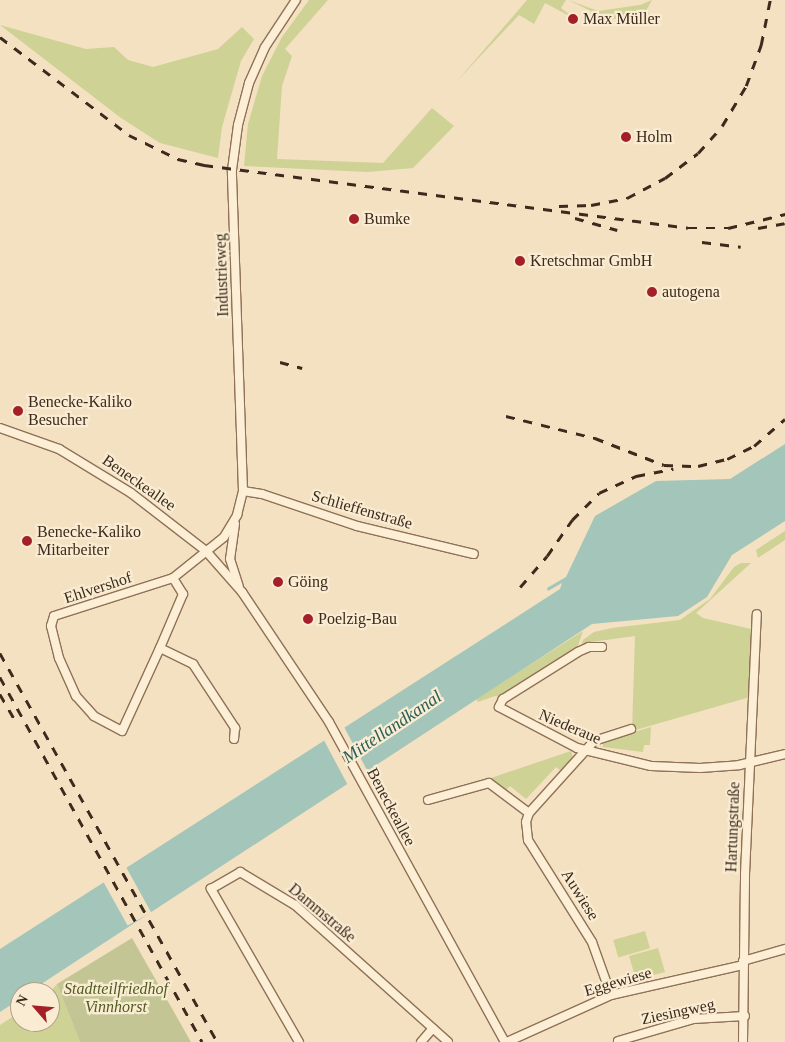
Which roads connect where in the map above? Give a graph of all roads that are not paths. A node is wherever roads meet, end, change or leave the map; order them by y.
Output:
1 (296, 0) edge
2 (0, 428) edge
3 (242, 491) junction
4 (237, 515) junction
5 (206, 551) junction
6 (474, 554) dead end
7 (173, 578) junction
8 (242, 592) junction
9 (757, 614) dead end
10 (602, 647) dead end
11 (160, 648) junction
12 (631, 729) dead end
13 (234, 739) dead end
14 (586, 751) junction
15 (785, 754) edge
16 (750, 764) junction
17 (428, 800) dead end
18 (530, 814) junction
19 (785, 949) edge
20 (743, 964) junction
21 (611, 995) junction
22 (745, 1016) junction
23 (433, 1028) junction
24 (618, 1041) dead end
25 (299, 1042) edge
26 (421, 1042) edge
27 (448, 1042) edge
28 (506, 1042) edge
29 (743, 1042) edge

1 - 3 street, Industrieweg
2 - 5 street, Beneckeallee
3 - 4 street, Industrieweg
3 - 6 street, Schlieffenstraße
4 - 5 street, Industrieweg
4 - 8 street, Beneckeallee
5 - 7 street, Ehlvershof
5 - 8 street, Beneckeallee
7 - 11 street, Ehlvershof
7 - 11 street, Ehlvershof
8 - 28 street, Beneckeallee
9 - 16 street, Hartungstraße
10 - 14 street, Niederaue
11 - 13 street
12 - 14 street
14 - 16 street, Niederaue
14 - 18 street
15 - 16 street, Niederaue
16 - 20 street, Hartungstraße
17 - 18 street
18 - 21 street, Auwiese
19 - 20 street, Eggewiese
20 - 21 street, Eggewiese
20 - 22 street, Hartungstraße
21 - 28 street, Eggewiese
22 - 24 street, Ziesingweg
22 - 29 street, Hartungstraße
23 - 25 street, Dammstraße
23 - 26 street
23 - 27 street, Dammstraße

